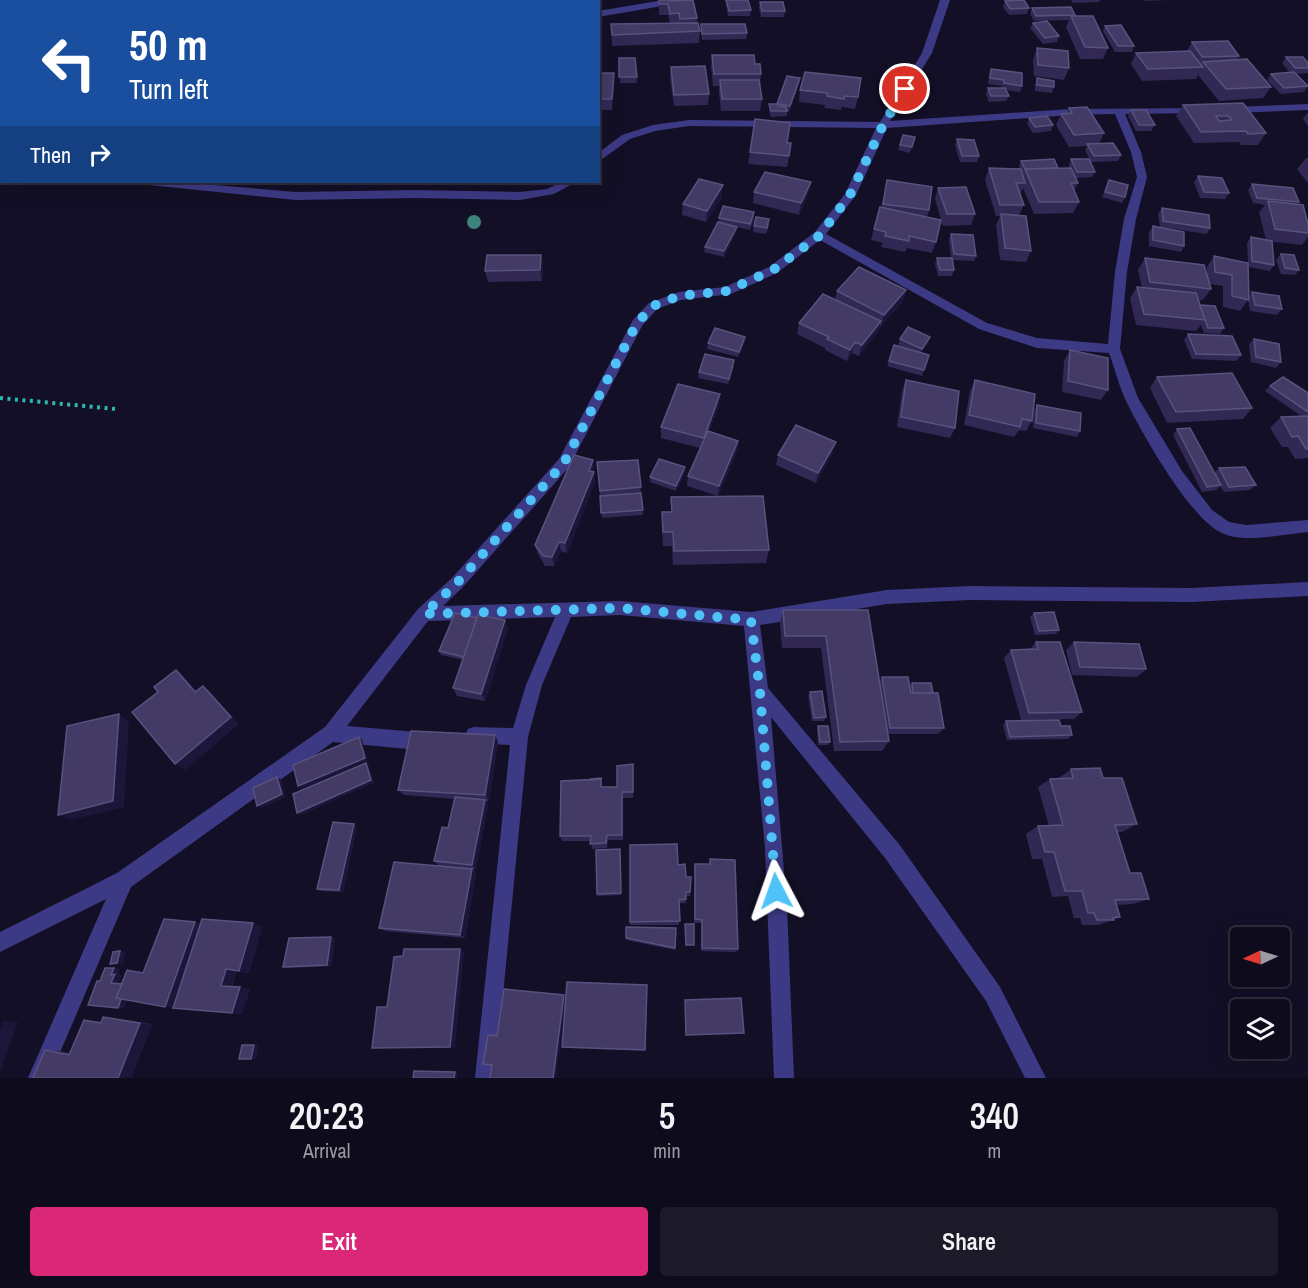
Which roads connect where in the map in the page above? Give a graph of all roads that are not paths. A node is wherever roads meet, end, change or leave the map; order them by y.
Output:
1 (681, 0) edge
2 (945, 0) edge
3 (600, 14) edge
4 (1308, 106) edge
5 (1212, 110) edge
6 (1224, 110) edge
7 (1119, 112) junction
8 (883, 125) junction
9 (600, 157) edge
10 (160, 183) edge
11 (568, 183) edge
12 (819, 236) junction
13 (1114, 349) junction
14 (1308, 526) edge
15 (1308, 590) edge
16 (566, 609) junction
17 (424, 614) junction
18 (751, 620) junction
19 (760, 692) junction
20 (331, 733) junction
21 (519, 737) junction
22 (124, 880) junction
23 (0, 942) edge
24 (38, 1078) edge
25 (485, 1078) edge
26 (784, 1078) edge
27 (1036, 1078) edge

1 - 3 street
2 - 8 street
4 - 6 street
5 - 7 street
7 - 8 street
7 - 13 street
8 - 9 street
8 - 12 street
10 - 11 street
12 - 13 street
12 - 17 street
13 - 14 street
15 - 18 street
16 - 17 street
16 - 18 street
16 - 21 street
17 - 20 street
18 - 19 street
19 - 26 street
19 - 27 street
20 - 21 street
20 - 22 street
21 - 25 street
22 - 23 street
22 - 24 street

